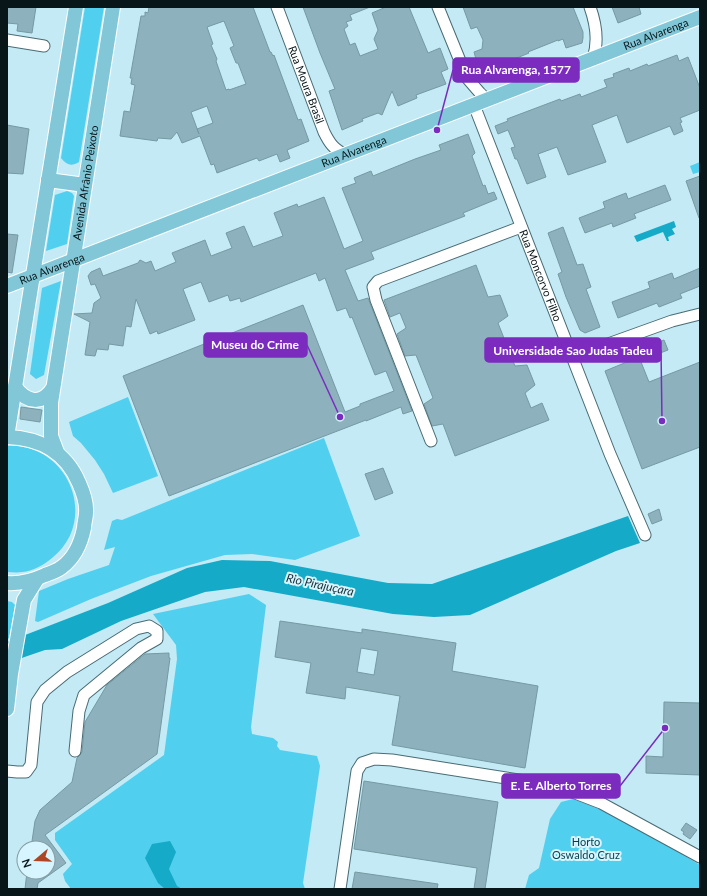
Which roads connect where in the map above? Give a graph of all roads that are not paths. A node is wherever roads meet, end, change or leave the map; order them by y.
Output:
1 (76, 7) edge
2 (113, 7) edge
3 (277, 7) edge
4 (438, 7) edge
5 (590, 7) edge
6 (700, 17) edge
7 (7, 40) edge
8 (44, 46) dead end
9 (593, 58) junction
10 (480, 102) junction
11 (345, 154) junction
12 (48, 180) junction
13 (85, 185) junction
14 (521, 227) junction
15 (74, 260) junction
16 (33, 276) junction
17 (7, 286) edge
18 (700, 314) edge
19 (572, 357) junction
20 (16, 388) junction
21 (53, 388) junction
22 (7, 437) edge
23 (431, 441) dead end
24 (57, 452) junction
25 (645, 535) dead end
26 (37, 579) junction
27 (7, 583) edge
28 (7, 708) edge
29 (76, 751) dead end
30 (7, 771) edge
31 (700, 857) edge
32 (340, 889) edge

1 - 12 main road
2 - 13 main road, Avenida Afrânio Peixoto
3 - 11 street, Rua Moura Brasil
4 - 10 street, Rua Moncorvo Filho
5 - 9 street
6 - 9 main road, Rua Alvarenga
7 - 8 street
9 - 10 main road, Rua Alvarenga
10 - 11 main road, Rua Alvarenga
10 - 14 street, Rua Moncorvo Filho
11 - 15 main road, Rua Alvarenga
12 - 13 main road
12 - 16 main road
13 - 15 main road, Avenida Afrânio Peixoto
14 - 19 street, Rua Moncorvo Filho
14 - 23 street
15 - 16 main road, Rua Alvarenga
15 - 21 main road, Avenida Afrânio Peixoto
16 - 17 main road, Rua Alvarenga
16 - 20 main road
18 - 19 street
19 - 25 street, Rua Moncorvo Filho
20 - 21 main road
20 - 22 main road
21 - 24 main road, Avenida Afrânio Peixoto
22 - 24 main road
24 - 26 main road
26 - 27 main road
26 - 28 main road
29 - 30 street
31 - 32 street

